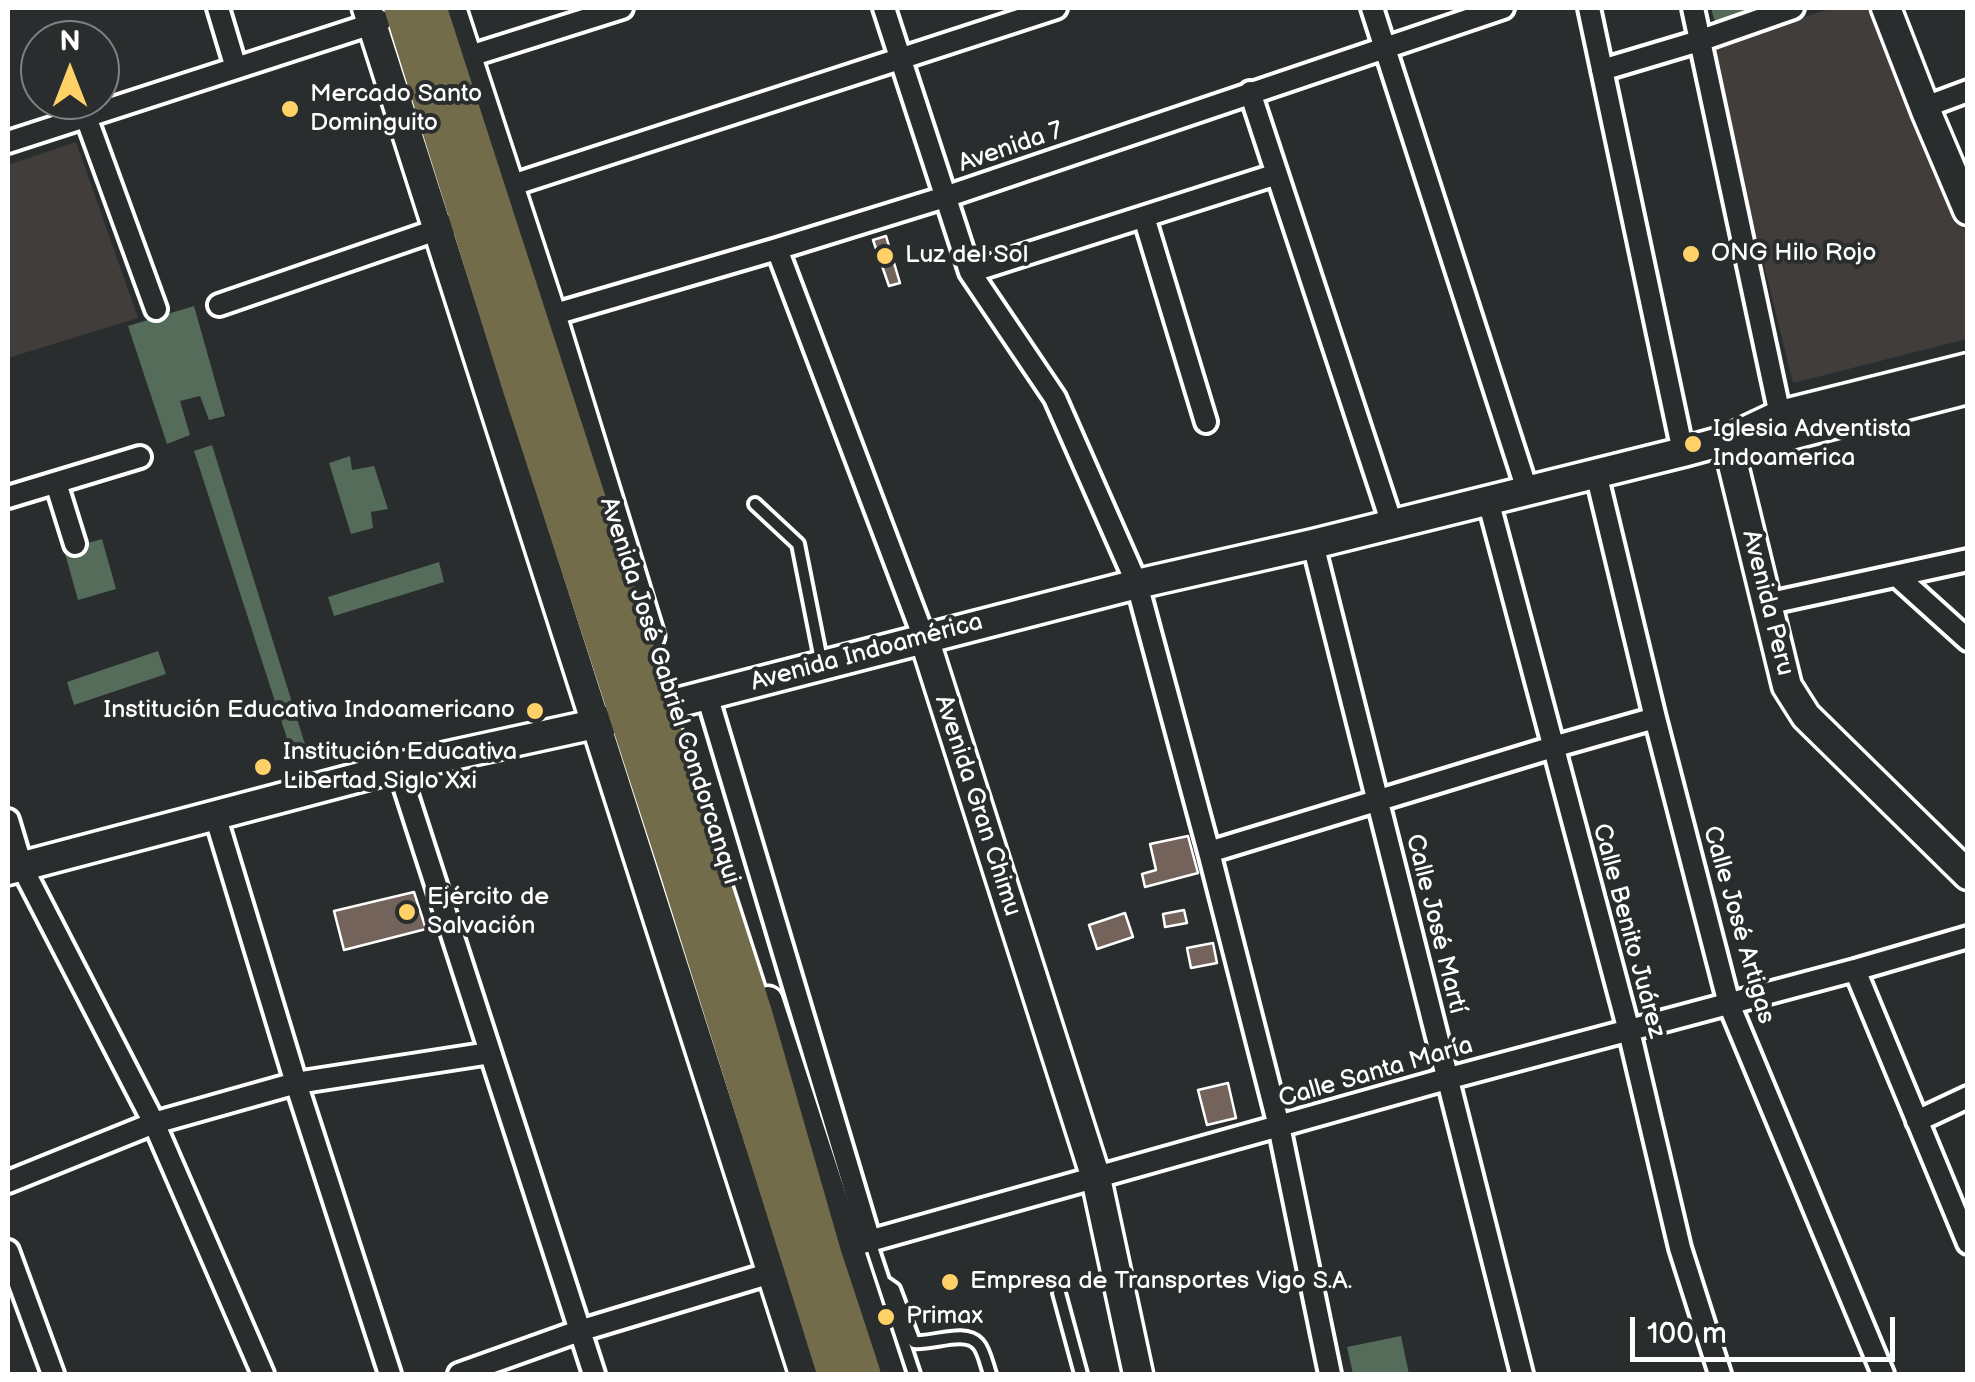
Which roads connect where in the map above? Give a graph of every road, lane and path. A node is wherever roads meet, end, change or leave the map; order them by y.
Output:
1 (218, 8) edge
2 (450, 8) edge
3 (622, 8) edge
4 (884, 8) edge
5 (1056, 8) edge
6 (1372, 8) edge
7 (1503, 8) edge
8 (1589, 8) edge
9 (1693, 8) edge
10 (1792, 8) edge
11 (1886, 8) edge
12 (1906, 8) edge
13 (399, 11) edge
14 (590, 12) edge
15 (1699, 41) junction
16 (1385, 48) junction
17 (901, 58) junction
18 (456, 60) junction
19 (236, 68) junction
20 (1602, 70) junction
21 (1968, 91) edge
22 (1250, 92) junction
23 (1932, 104) junction
24 (120, 106) edge
25 (77, 120) edge
26 (87, 120) edge
27 (8, 142) edge
28 (1968, 163) edge
29 (1277, 174) junction
30 (945, 197) junction
31 (476, 207) junction
32 (1968, 210) edge
33 (1144, 218) junction
34 (777, 249) junction
35 (970, 272) junction
36 (218, 305) dead end
37 (156, 309) dead end
38 (541, 318) junction
39 (1968, 368) edge
40 (1968, 390) edge
41 (1780, 415) junction
42 (1206, 422) dead end
43 (1726, 440) junction
44 (1683, 452) junction
45 (140, 457) dead end
46 (1596, 473) junction
47 (56, 483) junction
48 (1526, 490) junction
49 (8, 498) edge
50 (1488, 500) junction
51 (756, 504) dead end
52 (1392, 524) junction
53 (75, 544) dead end
54 (1313, 544) junction
55 (1968, 560) edge
56 (1898, 577) junction
57 (1137, 584) junction
58 (1766, 604) junction
59 (924, 638) junction
60 (1968, 640) edge
61 (822, 666) junction
62 (707, 694) junction
63 (637, 713) junction
64 (1655, 718) junction
65 (1553, 746) junction
66 (398, 767) junction
67 (1379, 800) junction
68 (215, 815) junction
69 (8, 820) edge
70 (1209, 852) junction
71 (15, 869) edge
72 (1968, 875) edge
73 (1968, 937) edge
74 (1855, 970) junction
75 (1730, 1004) junction
76 (1629, 1030) junction
77 (490, 1053) junction
78 (1446, 1079) junction
79 (296, 1084) junction
80 (1968, 1097) edge
81 (1917, 1121) junction
82 (154, 1123) junction
83 (1279, 1126) junction
84 (1096, 1178) junction
85 (8, 1182) edge
86 (1968, 1243) edge
87 (8, 1251) edge
88 (823, 1256) junction
89 (884, 1282) junction
90 (1060, 1293) dead end
91 (579, 1332) junction
92 (54, 1374) edge
93 (263, 1374) edge
94 (390, 1374) edge
95 (459, 1374) edge
96 (594, 1374) edge
97 (804, 1374) edge
98 (836, 1374) edge
99 (863, 1374) edge
100 (890, 1374) edge
101 (914, 1374) edge
102 (990, 1374) edge
103 (1080, 1374) edge
104 (1138, 1374) edge
105 (1330, 1374) edge
106 (1522, 1374) edge
107 (1720, 1374) edge
108 (1883, 1374) edge

1 - 19 street
2 - 18 street, Avenida José Gabriel Condorcanqui
3 - 14 street
4 - 17 street
5 - 17 street
6 - 16 street
7 - 16 street, Avenida 7
8 - 20 street
9 - 15 street
10 - 15 street
11 - 23 street
12 - 23 street
13 - 18 highway, Avenida José Gabriel Condorcanqui
13 - 19 street
13 - 31 highway, Avenida José Gabriel Condorcanqui
14 - 18 street
15 - 20 street
15 - 41 street
16 - 22 street, Avenida 7
16 - 48 street
17 - 30 street
17 - 31 street
18 - 31 highway, Avenida José Gabriel Condorcanqui
19 - 24 street
20 - 44 street
21 - 23 street
22 - 29 street
22 - 30 street, Avenida 7
23 - 28 street
23 - 32 street
25 - 27 street
26 - 37 street
29 - 33 street
29 - 52 street
30 - 34 street, Avenida 7
30 - 35 street
31 - 36 street
31 - 38 highway, Avenida José Gabriel Condorcanqui
31 - 63 highway, Avenida José Gabriel Condorcanqui
33 - 35 street
33 - 42 street
34 - 38 street, Avenida 7
34 - 59 street, Avenida Gran Chimu
35 - 57 street
38 - 63 highway, Avenida José Gabriel Condorcanqui
39 - 41 street, Avenida Indoamérica
40 - 43 street, Avenida Indoamérica
41 - 43 street, Avenida Indoamérica
43 - 44 street, Avenida Indoamérica
43 - 58 street, Avenida Peru
44 - 46 street, Avenida Indoamérica
45 - 47 street
46 - 48 street, Avenida Indoamérica
46 - 64 street, Calle José Artigas
47 - 49 street
47 - 53 street
48 - 50 street, Avenida Indoamérica
50 - 52 street, Avenida Indoamérica
50 - 65 street, Calle Benito Juárez
51 - 61 lane
52 - 54 street, Avenida Indoamérica
54 - 57 street, Avenida Indoamérica
54 - 67 street, Calle José Martí
55 - 56 street
56 - 58 street
56 - 60 street
57 - 59 street, Avenida Indoamérica
57 - 70 street
58 - 72 street, Avenida Peru
59 - 61 street, Avenida Indoamérica
59 - 84 street, Avenida Gran Chimu
61 - 62 street, Avenida Indoamérica
62 - 63 street, Avenida Indoamérica
62 - 88 street
63 - 66 street, Avenida Indoamérica
63 - 88 street, Avenida José Gabriel Condorcanqui
63 - 88 highway, Avenida José Gabriel Condorcanqui
64 - 65 street
64 - 75 street, Calle José Artigas
65 - 67 street
65 - 76 street, Calle Benito Juárez
66 - 68 street, Avenida Indoamérica
66 - 77 street
67 - 70 street
67 - 78 street, Calle José Martí
68 - 71 street, Avenida Indoamérica
68 - 79 street
69 - 71 street
70 - 83 street
71 - 82 street
73 - 74 street, Calle Santa María
74 - 75 street, Calle Santa María
74 - 81 street
75 - 76 street, Calle Santa María
75 - 108 street, Calle José Artigas
76 - 78 street, Calle Santa María
76 - 107 street, Calle Benito Juárez
77 - 79 street
77 - 91 street
78 - 83 street, Calle Santa María
78 - 106 street, Calle José Martí
79 - 82 street
79 - 94 street
80 - 81 street
81 - 86 street
82 - 85 street
82 - 93 street
83 - 84 street, Calle Santa María
83 - 105 street
84 - 88 street, Calle Santa María
84 - 104 street, Avenida Gran Chimu
87 - 92 street
88 - 89 lane
88 - 91 street, Calle Santa María
88 - 97 street, Avenida José Gabriel Condorcanqui
88 - 98 highway, Avenida José Gabriel Condorcanqui
88 - 99 highway, Avenida José Gabriel Condorcanqui
88 - 100 street, Avenida José Gabriel Condorcanqui
89 - 101 lane
89 - 102 lane
90 - 103 lane
91 - 95 street, Calle Santa María
91 - 96 street

